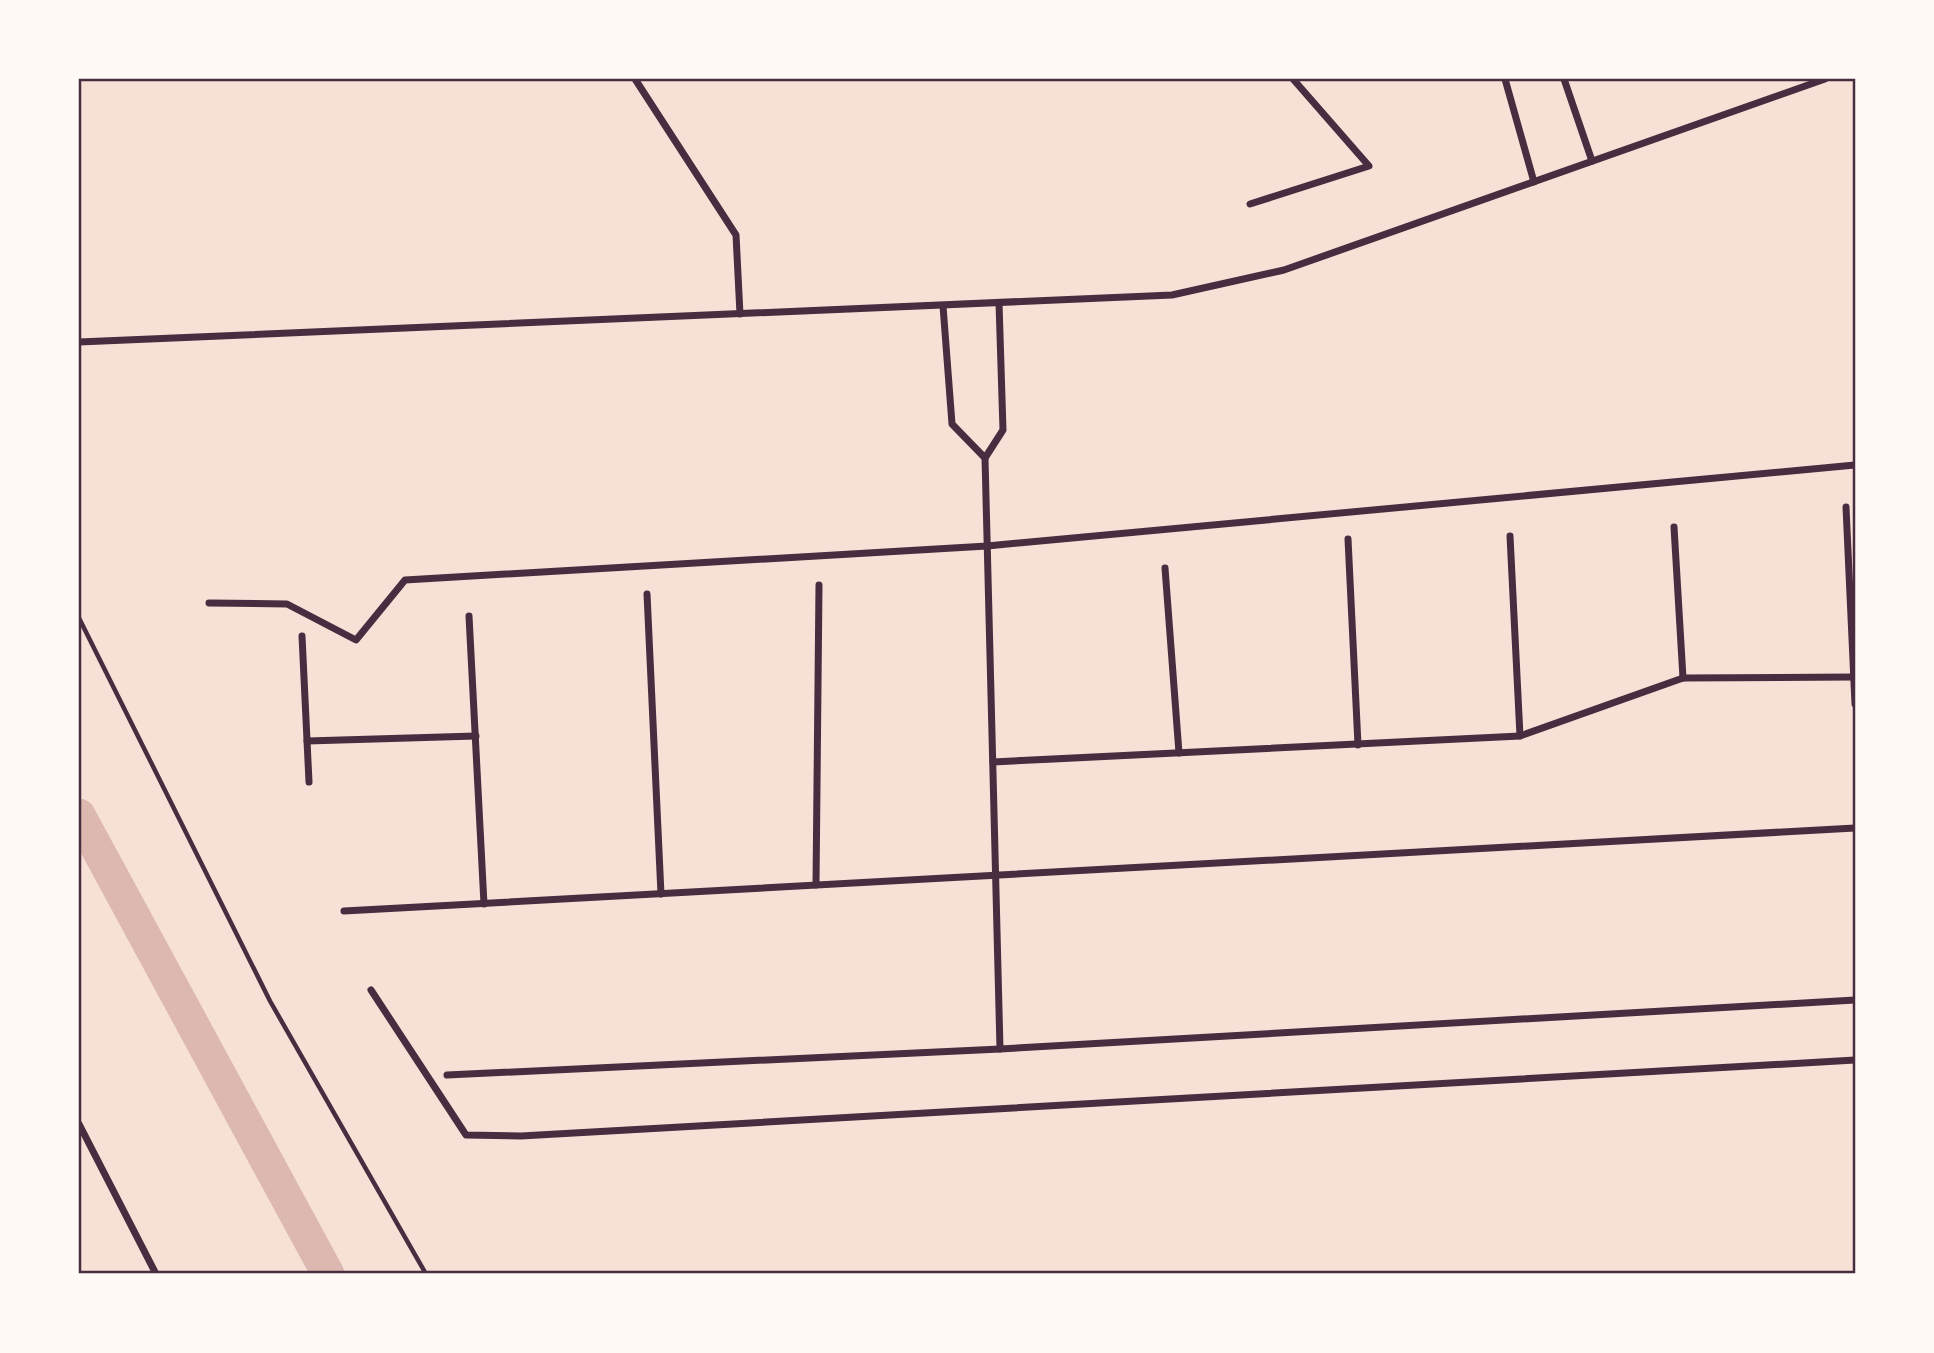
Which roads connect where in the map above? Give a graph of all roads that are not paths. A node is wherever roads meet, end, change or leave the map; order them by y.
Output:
1 (635, 79) edge
2 (1293, 79) edge
3 (1505, 79) edge
4 (1564, 79) edge
5 (1825, 79) edge
6 (1592, 161) junction
7 (1534, 182) junction
8 (1250, 204) dead end
9 (999, 303) junction
10 (943, 306) junction
11 (740, 314) junction
12 (79, 342) edge
13 (985, 458) junction
14 (1855, 465) edge
15 (1846, 507) dead end
16 (1674, 527) dead end
17 (1510, 536) dead end
18 (1348, 539) dead end
19 (987, 546) junction
20 (1165, 568) dead end
21 (819, 585) dead end
22 (647, 594) dead end
23 (209, 603) dead end
24 (469, 616) dead end
25 (303, 636) dead end
26 (1854, 677) edge
27 (1683, 678) junction
28 (1855, 704) edge
29 (475, 736) junction
30 (1520, 736) junction
31 (307, 741) junction
32 (1358, 745) junction
33 (1179, 753) junction
34 (993, 762) junction
35 (309, 782) dead end
36 (1855, 828) edge
37 (996, 875) junction
38 (816, 885) junction
39 (661, 894) junction
40 (484, 904) junction
41 (344, 911) dead end
42 (370, 990) dead end
43 (1855, 1000) edge
44 (1000, 1049) junction
45 (1855, 1060) edge
46 (447, 1075) dead end
47 (79, 1124) edge
48 (156, 1274) edge

1 - 11 street
2 - 8 street
3 - 7 street
4 - 6 street
5 - 6 street
6 - 7 street
7 - 9 street
9 - 10 street
9 - 13 street
10 - 11 street
10 - 13 street
11 - 12 street
13 - 19 street
14 - 19 street
15 - 26 street
16 - 27 street
17 - 30 street
18 - 32 street
19 - 23 street
19 - 34 street
20 - 33 street
21 - 38 street
22 - 39 street
24 - 29 street
25 - 31 street
26 - 27 street
26 - 28 street
27 - 30 street
29 - 31 street
29 - 40 street
30 - 32 street
31 - 35 street
32 - 33 street
33 - 34 street
34 - 37 street
36 - 37 street
37 - 38 street
37 - 44 street
38 - 39 street
39 - 40 street
40 - 41 street
42 - 45 street
43 - 44 street
44 - 46 street
47 - 48 street

